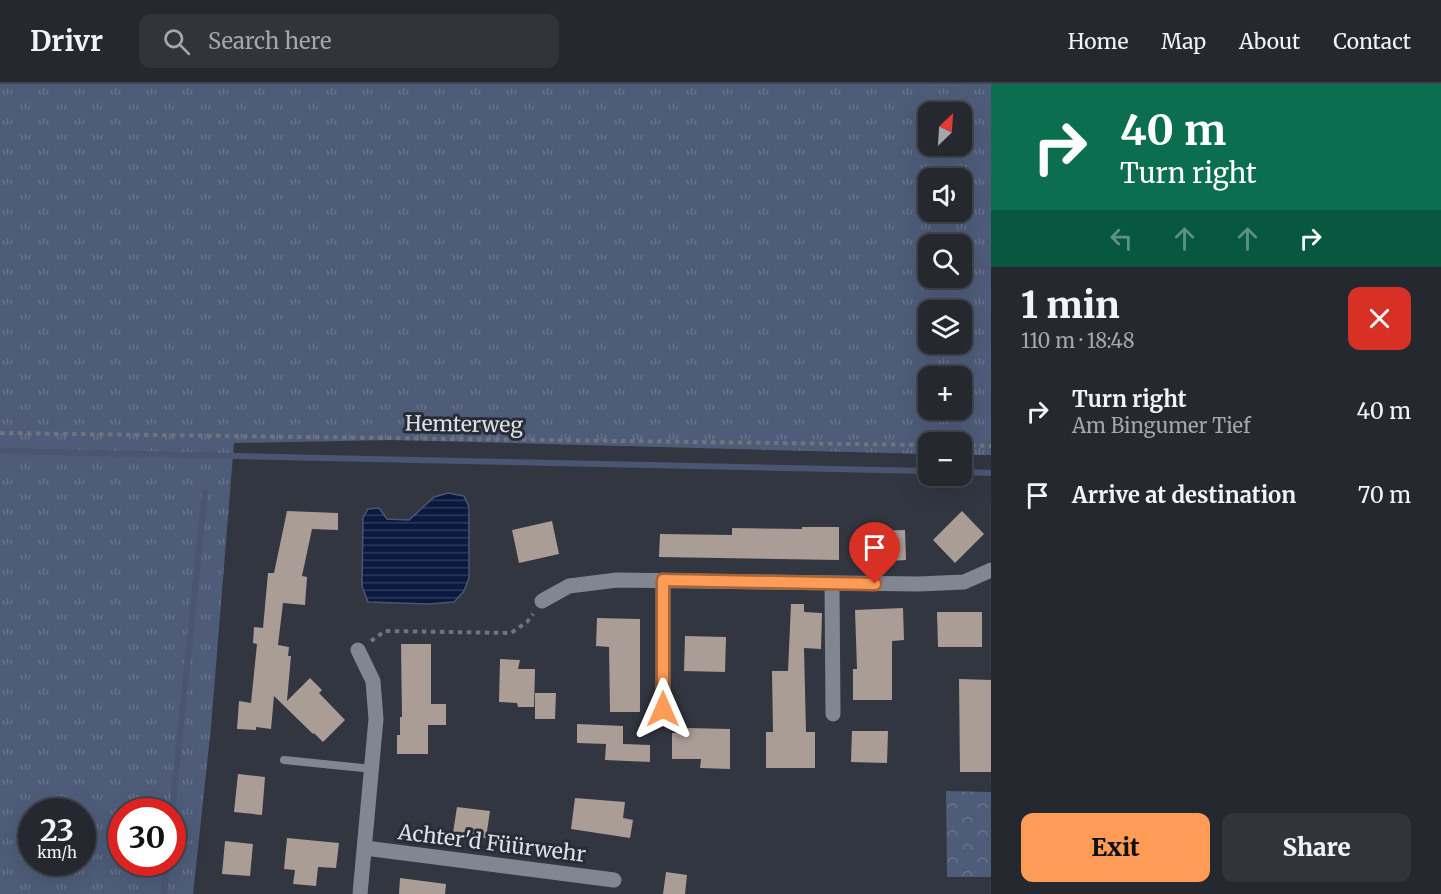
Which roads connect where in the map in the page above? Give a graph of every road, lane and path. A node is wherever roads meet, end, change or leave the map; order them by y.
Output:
1 (0, 433) edge
2 (918, 445) edge
3 (972, 445) edge
4 (991, 446) edge
5 (991, 570) edge
6 (663, 580) junction
7 (832, 584) junction
8 (542, 601) joint
9 (358, 650) joint
10 (663, 709) dead end
11 (833, 714) dead end
12 (284, 760) dead end
13 (373, 769) junction
14 (365, 849) junction
15 (614, 880) dead end
16 (360, 894) edge

1 - 2 path, Hemterweg
3 - 4 path
5 - 7 street
6 - 7 street
6 - 8 street
6 - 10 street
7 - 11 street
8 - 9 path
9 - 13 street, Achter'd Füürwehr
12 - 13 lane
13 - 14 street, Achter'd Füürwehr
14 - 15 street, Achter'd Füürwehr
14 - 16 street, Achter'd Füürwehr

